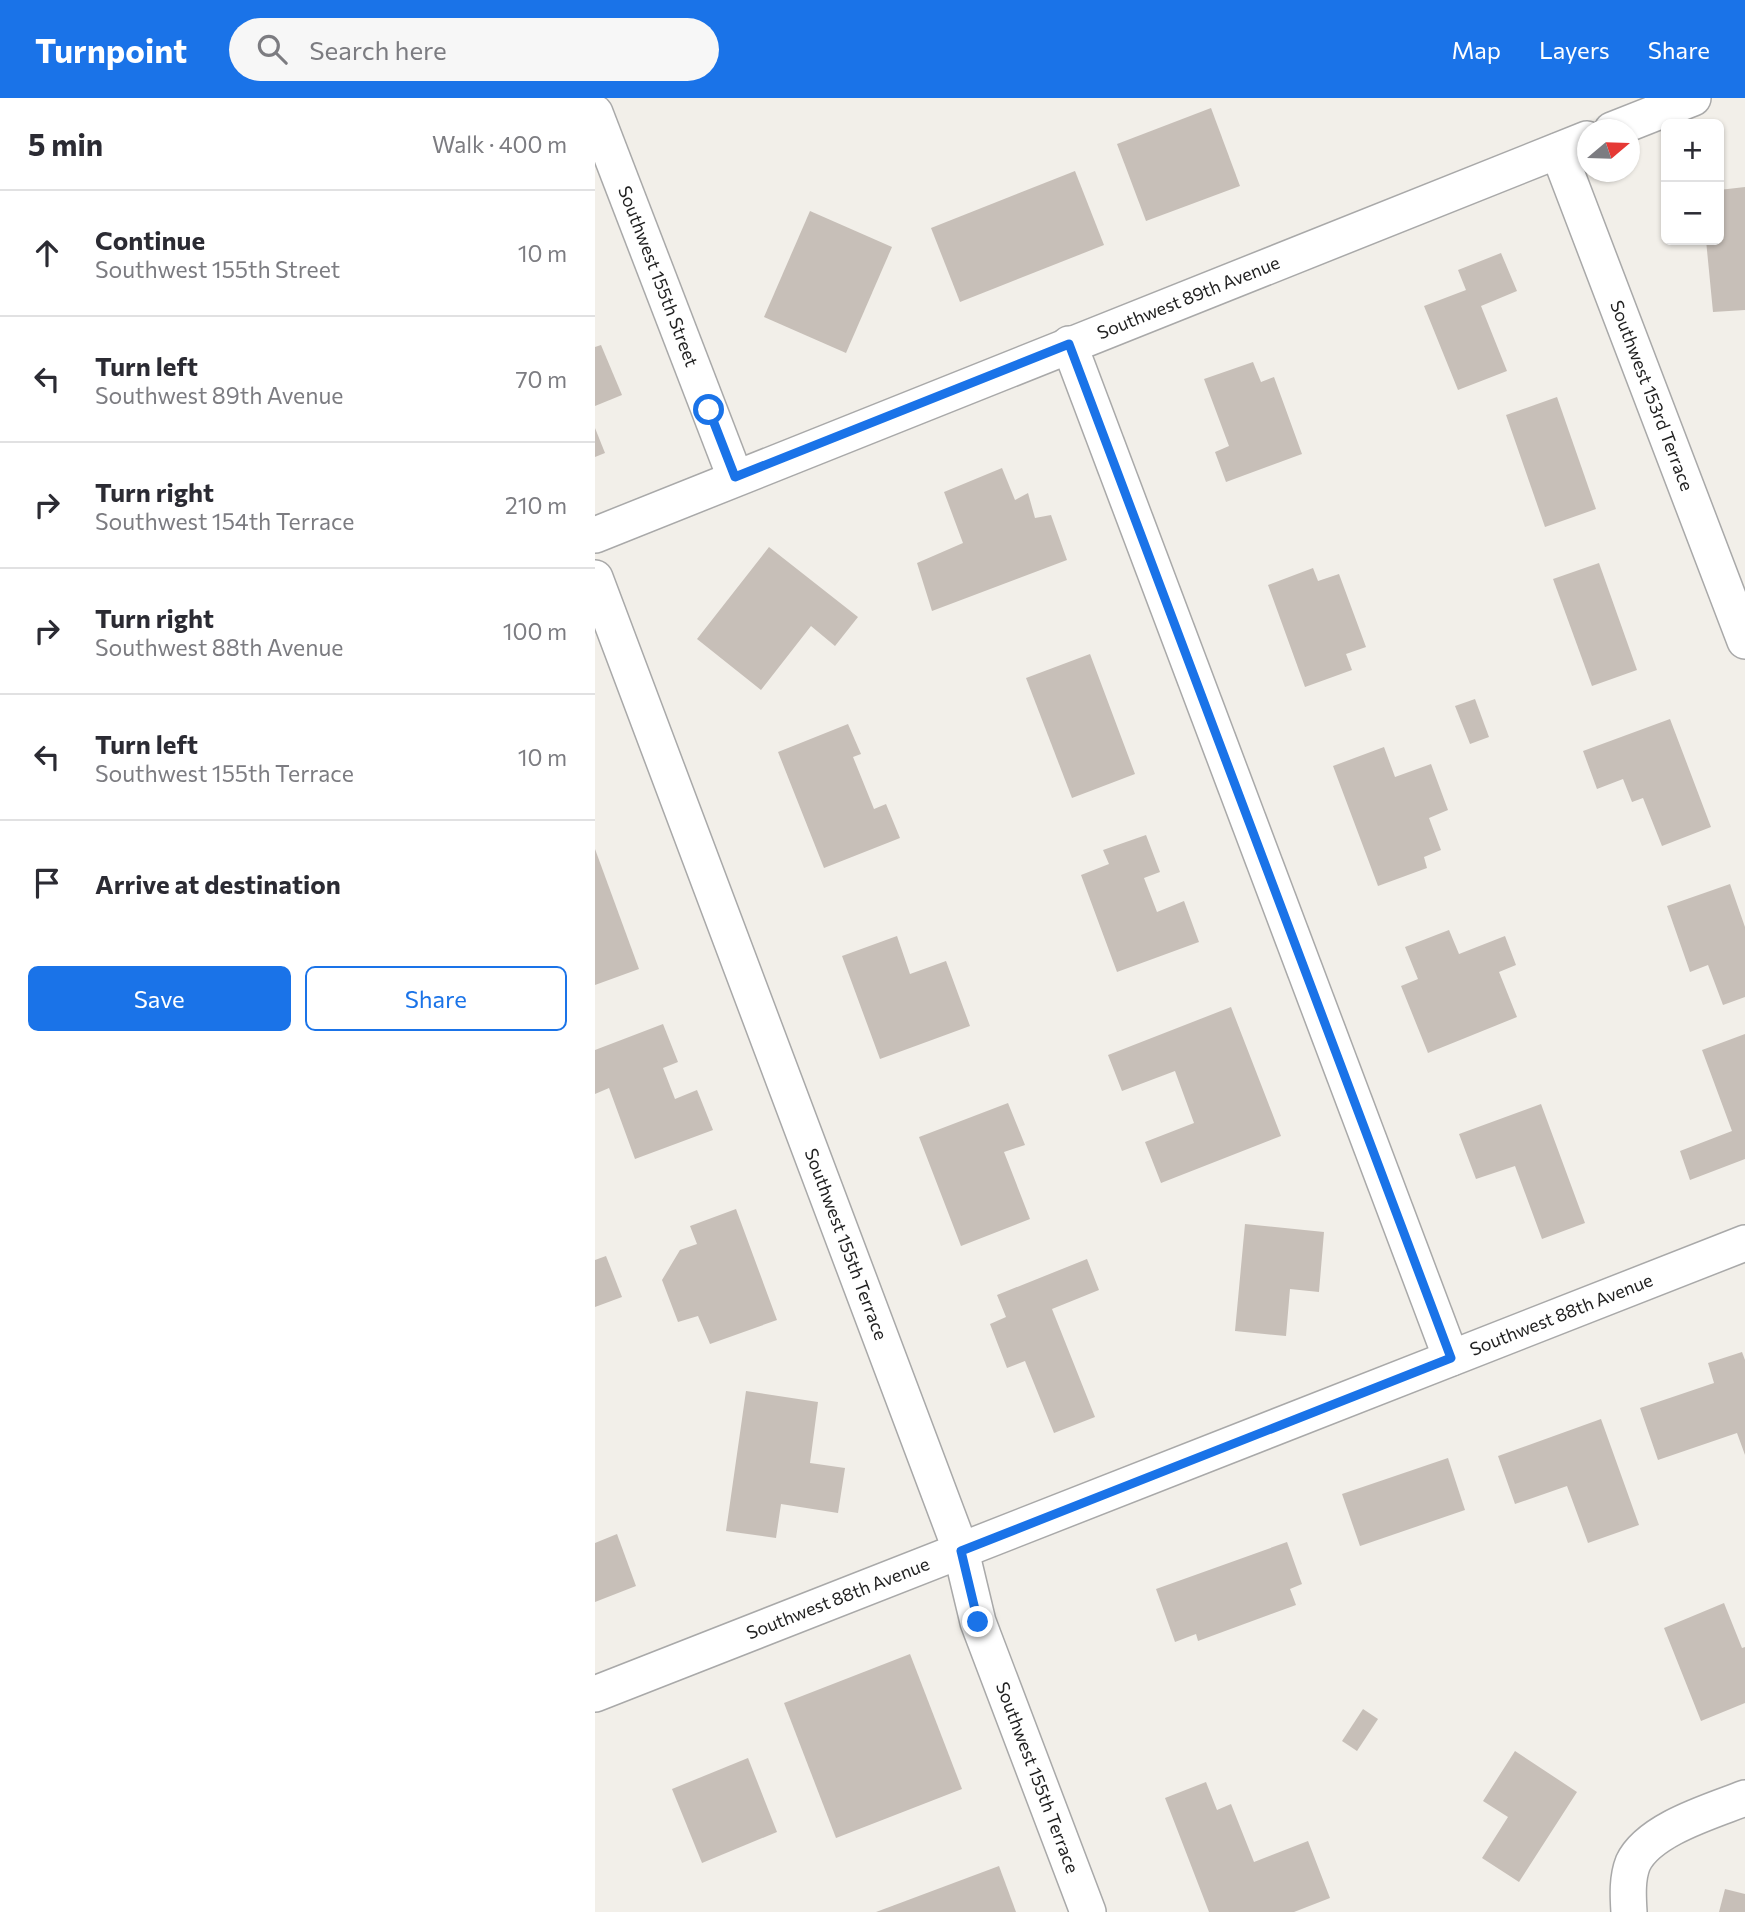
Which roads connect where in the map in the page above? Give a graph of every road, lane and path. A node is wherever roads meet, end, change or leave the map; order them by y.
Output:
1 (1693, 98) edge
2 (595, 113) edge
3 (1640, 119) edge
4 (1573, 145) edge
5 (1069, 344) junction
6 (735, 477) junction
7 (595, 535) edge
8 (595, 578) edge
9 (1745, 642) edge
10 (1745, 1243) edge
11 (1451, 1358) junction
12 (961, 1551) junction
13 (595, 1694) edge
14 (1745, 1798) edge
15 (1088, 1912) edge
16 (1629, 1912) edge

1 - 3 street
2 - 6 street, Southwest 155th Street
4 - 5 street, Southwest 89th Avenue
4 - 9 street, Southwest 153rd Terrace
5 - 6 street, Southwest 89th Avenue
5 - 11 street
6 - 7 street, Southwest 89th Avenue
8 - 12 street, Southwest 155th Terrace
10 - 11 street, Southwest 88th Avenue
11 - 12 street, Southwest 88th Avenue
12 - 13 street, Southwest 88th Avenue
12 - 15 street, Southwest 155th Terrace
14 - 16 street

